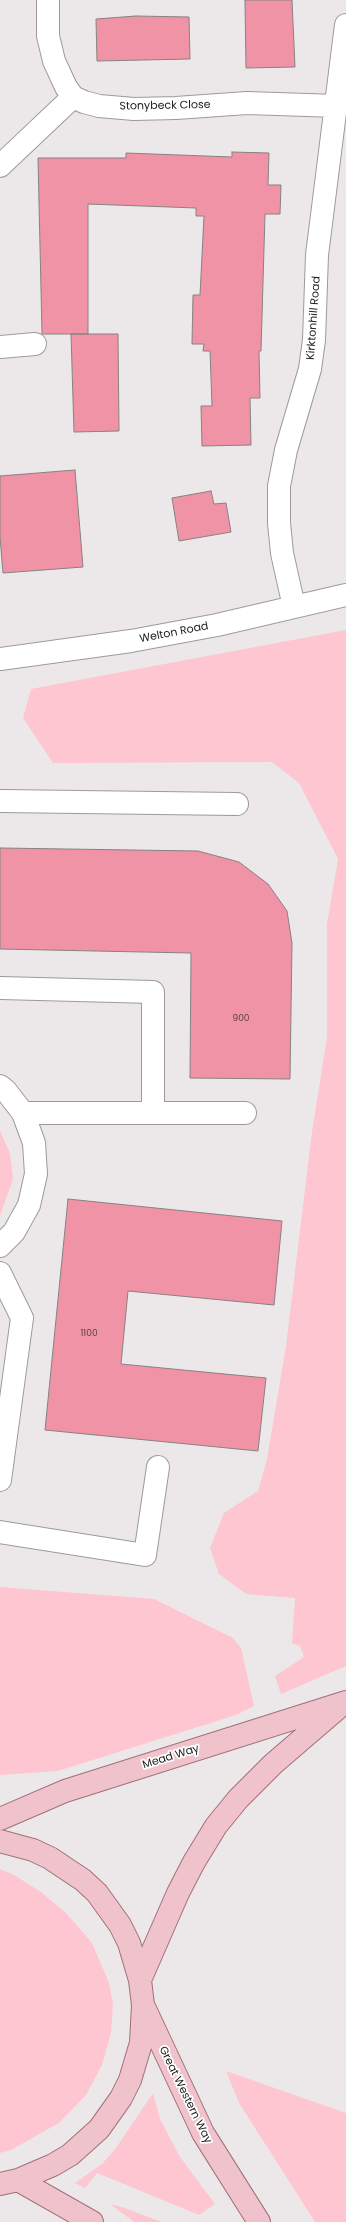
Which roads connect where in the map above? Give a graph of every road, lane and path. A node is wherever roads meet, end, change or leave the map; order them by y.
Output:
1 (48, 0) edge
2 (346, 24) edge
3 (73, 97) junction
4 (337, 106) junction
5 (0, 166) edge
6 (35, 344) dead end
7 (0, 347) edge
8 (346, 595) edge
9 (294, 607) junction
10 (0, 659) edge
11 (0, 801) edge
12 (237, 804) dead end
13 (0, 988) edge
14 (0, 1086) edge
15 (23, 1113) junction
16 (153, 1113) junction
17 (245, 1113) dead end
18 (0, 1246) edge
19 (0, 1273) edge
20 (6, 1387) edge
21 (2, 1458) edge
22 (158, 1466) dead end
23 (0, 1480) edge
24 (0, 1532) edge
25 (345, 1702) edge
26 (0, 1819) edge
27 (0, 1841) edge
28 (140, 1980) junction
29 (143, 2005) junction
30 (9, 2182) edge
31 (92, 2222) edge
32 (259, 2222) edge

1 - 3 street
2 - 4 street, Kirktonhill Road
3 - 4 street, Stonybeck Close
3 - 5 street
4 - 9 street, Kirktonhill Road
6 - 7 street
8 - 9 street, Welton Road
9 - 10 street, Welton Road
11 - 12 street
13 - 16 street
14 - 15 street
15 - 16 street
15 - 18 street
16 - 17 street
19 - 20 street
20 - 21 street
21 - 23 street
22 - 24 street
25 - 26 main road, Mead Way
25 - 28 main road, Mead Way
27 - 28 main road
28 - 29 main road
29 - 30 main road
29 - 32 main road, Great Western Way
30 - 31 main road

